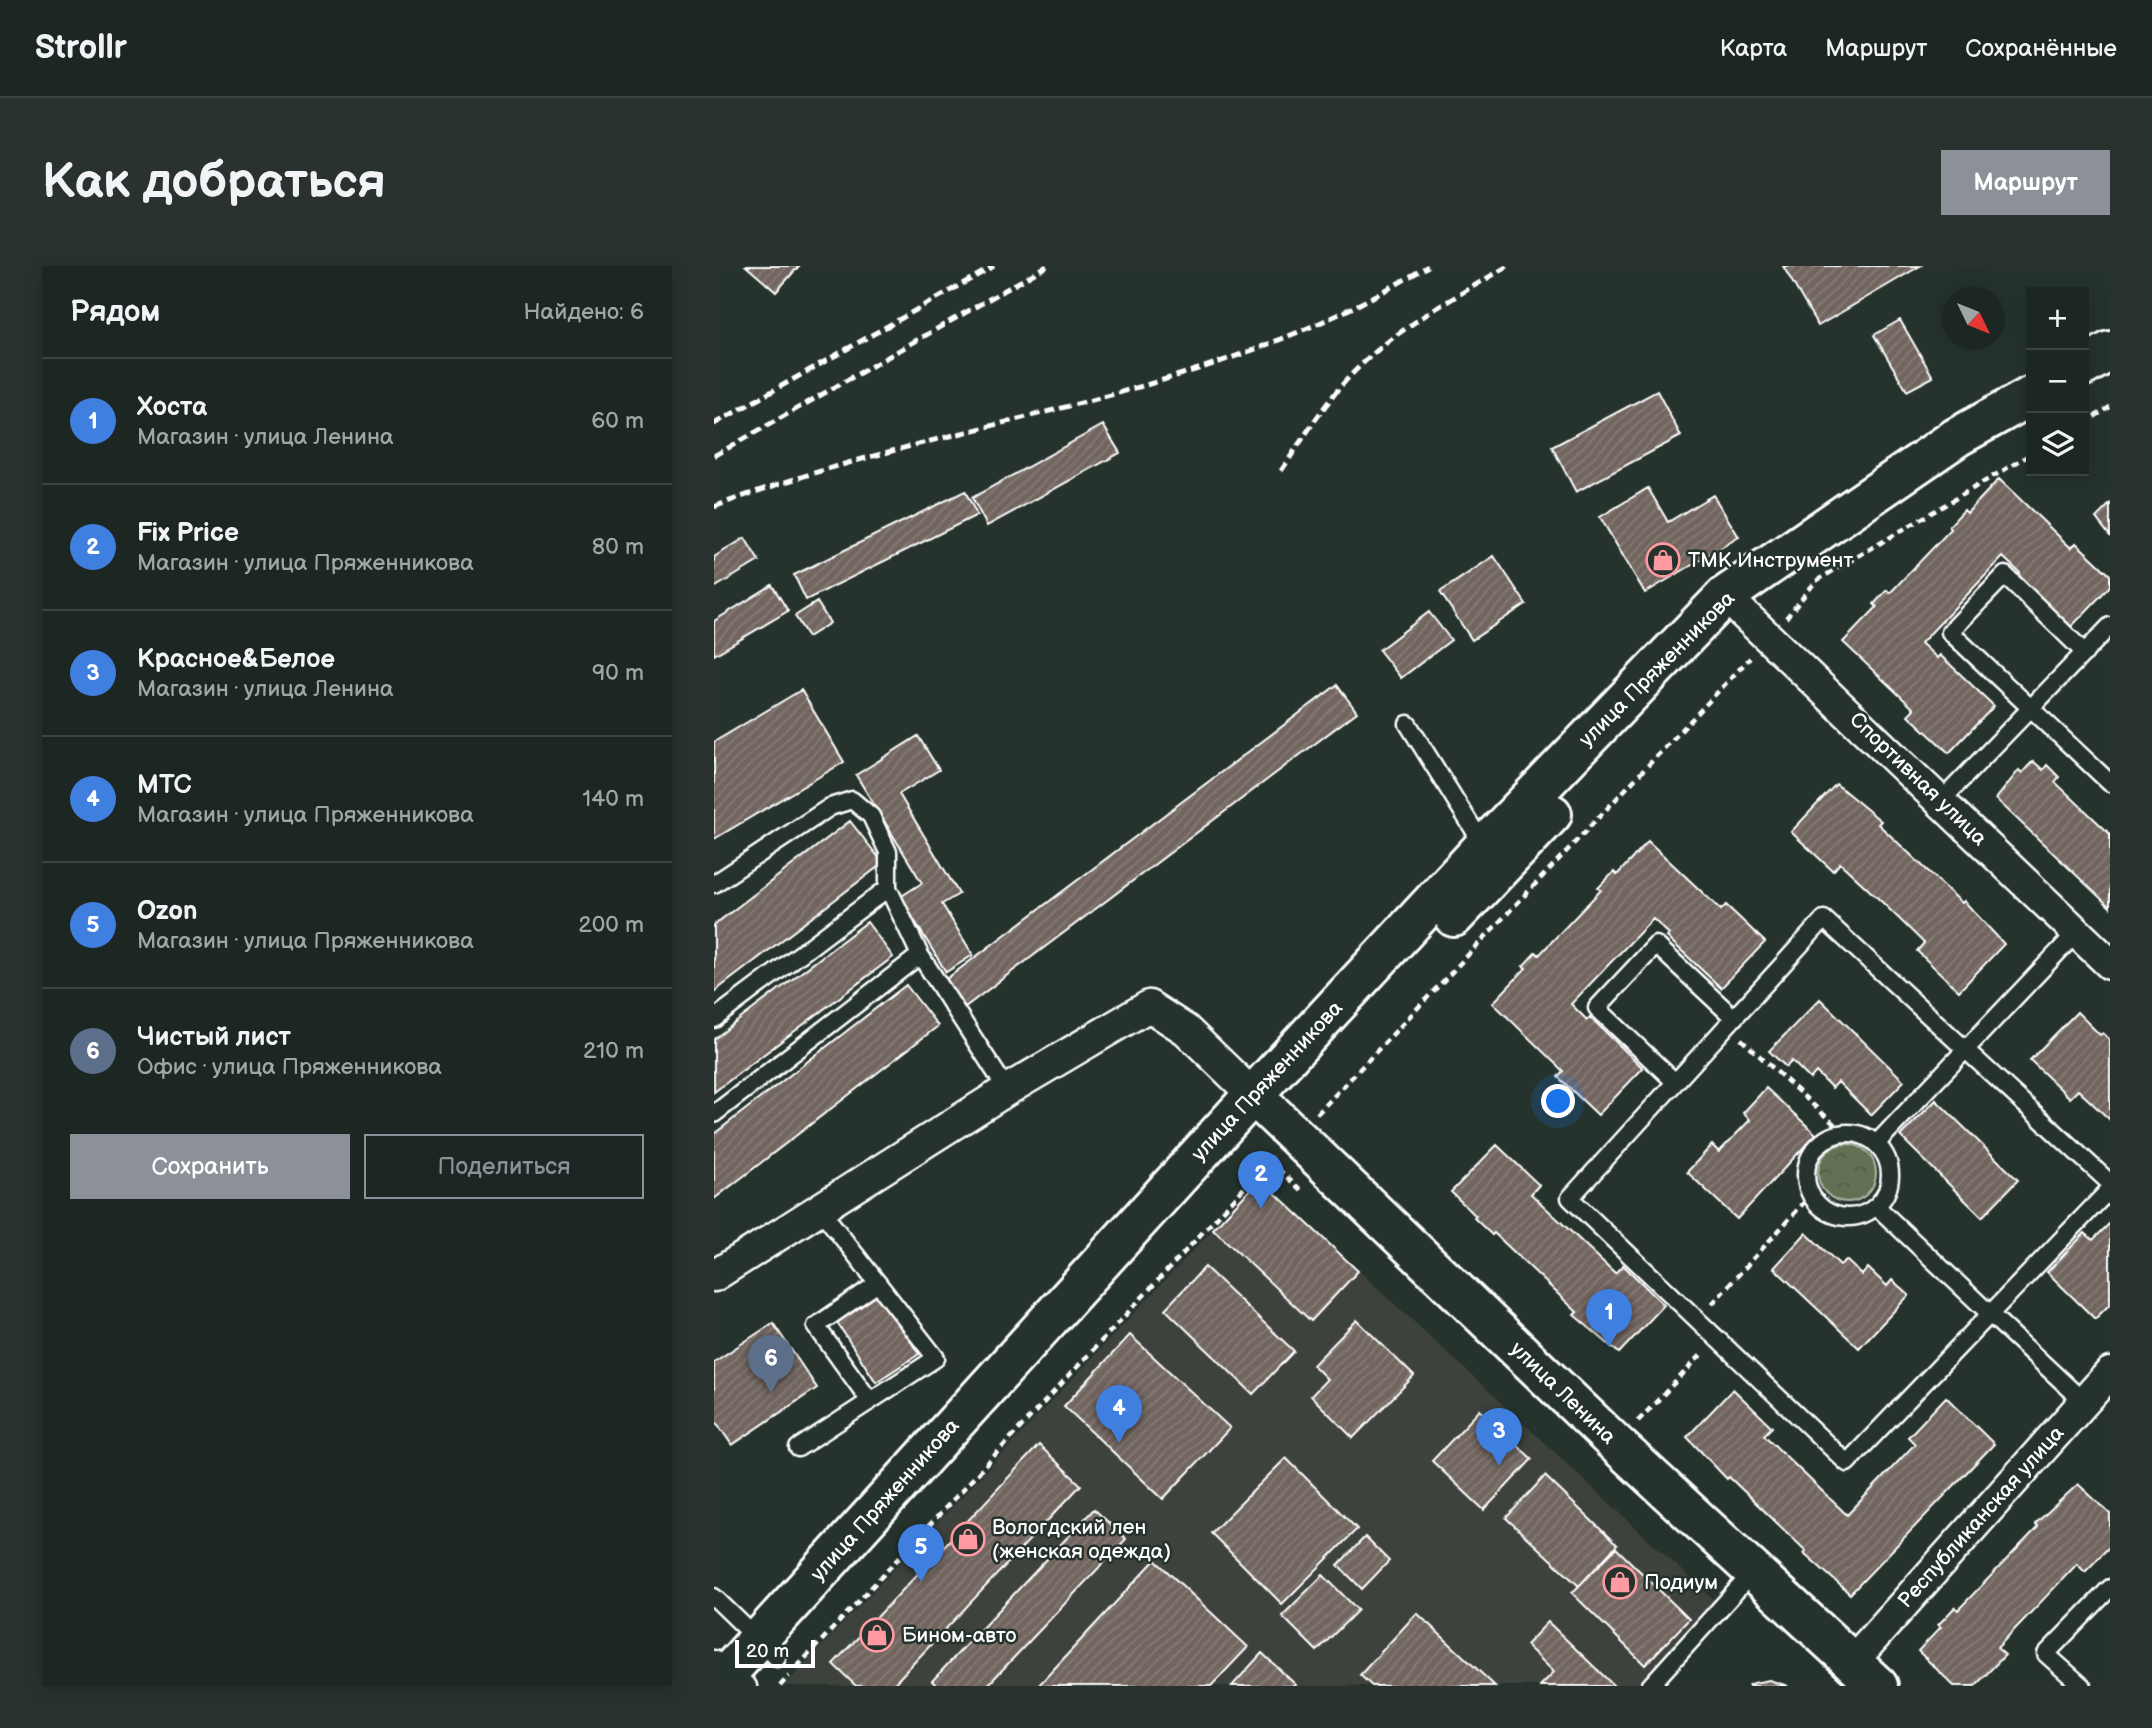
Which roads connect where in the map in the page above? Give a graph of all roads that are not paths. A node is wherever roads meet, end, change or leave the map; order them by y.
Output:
1 (2110, 351) edge
2 (2089, 363) edge
3 (2026, 399) edge
4 (1746, 615) junction
5 (2110, 626) edge
6 (2085, 653) junction
7 (2031, 709) junction
8 (1408, 724) dead end
9 (2110, 783) edge
10 (1941, 801) junction
11 (1484, 846) junction
12 (714, 884) edge
13 (888, 888) junction
14 (2077, 933) junction
15 (920, 955) junction
16 (2110, 964) edge
17 (714, 1019) edge
18 (1730, 1022) junction
19 (1964, 1049) junction
20 (1675, 1082) junction
21 (1007, 1090) junction
22 (714, 1114) edge
23 (1273, 1114) junction
24 (1876, 1144) junction
25 (2110, 1183) edge
26 (2110, 1189) edge
27 (1876, 1206) junction
28 (820, 1209) junction
29 (714, 1276) edge
30 (878, 1283) junction
31 (1990, 1314) junction
32 (2110, 1373) edge
33 (870, 1401) junction
34 (2083, 1401) junction
35 (798, 1448) dead end
36 (1752, 1572) junction
37 (2110, 1588) edge
38 (714, 1597) edge
39 (771, 1662) edge
40 (1865, 1674) edge
41 (732, 1677) edge
42 (1650, 1686) edge
43 (2081, 1686) edge

1 - 2 main road
3 - 4 main road, улица Пряженникова
4 - 10 street, Спортивная улица
4 - 11 main road, улица Пряженникова
4 - 23 main road, улица Пряженникова
5 - 6 lane
6 - 7 lane
6 - 7 lane
7 - 9 lane
7 - 10 lane
8 - 11 lane
10 - 14 street, Спортивная улица
11 - 23 main road, улица Пряженникова
12 - 13 lane
13 - 15 lane
13 - 17 lane
14 - 16 street, Спортивная улица
14 - 19 lane
15 - 21 lane
15 - 22 lane
18 - 19 lane
18 - 20 lane
18 - 20 lane
19 - 24 lane
19 - 25 lane
20 - 31 lane
21 - 23 street
21 - 28 street
23 - 36 main road, улица Ленина
23 - 39 main road, улица Пряженникова
24 - 27 lane
24 - 27 lane
26 - 31 lane
27 - 31 lane
28 - 29 street
28 - 30 lane
30 - 33 lane
30 - 33 lane
31 - 34 lane
32 - 34 street, Республиканская улица
33 - 35 lane
34 - 40 street, Республиканская улица
36 - 40 main road, улица Ленина
36 - 42 lane
37 - 43 lane
38 - 39 lane
39 - 41 main road, улица Пряженникова

